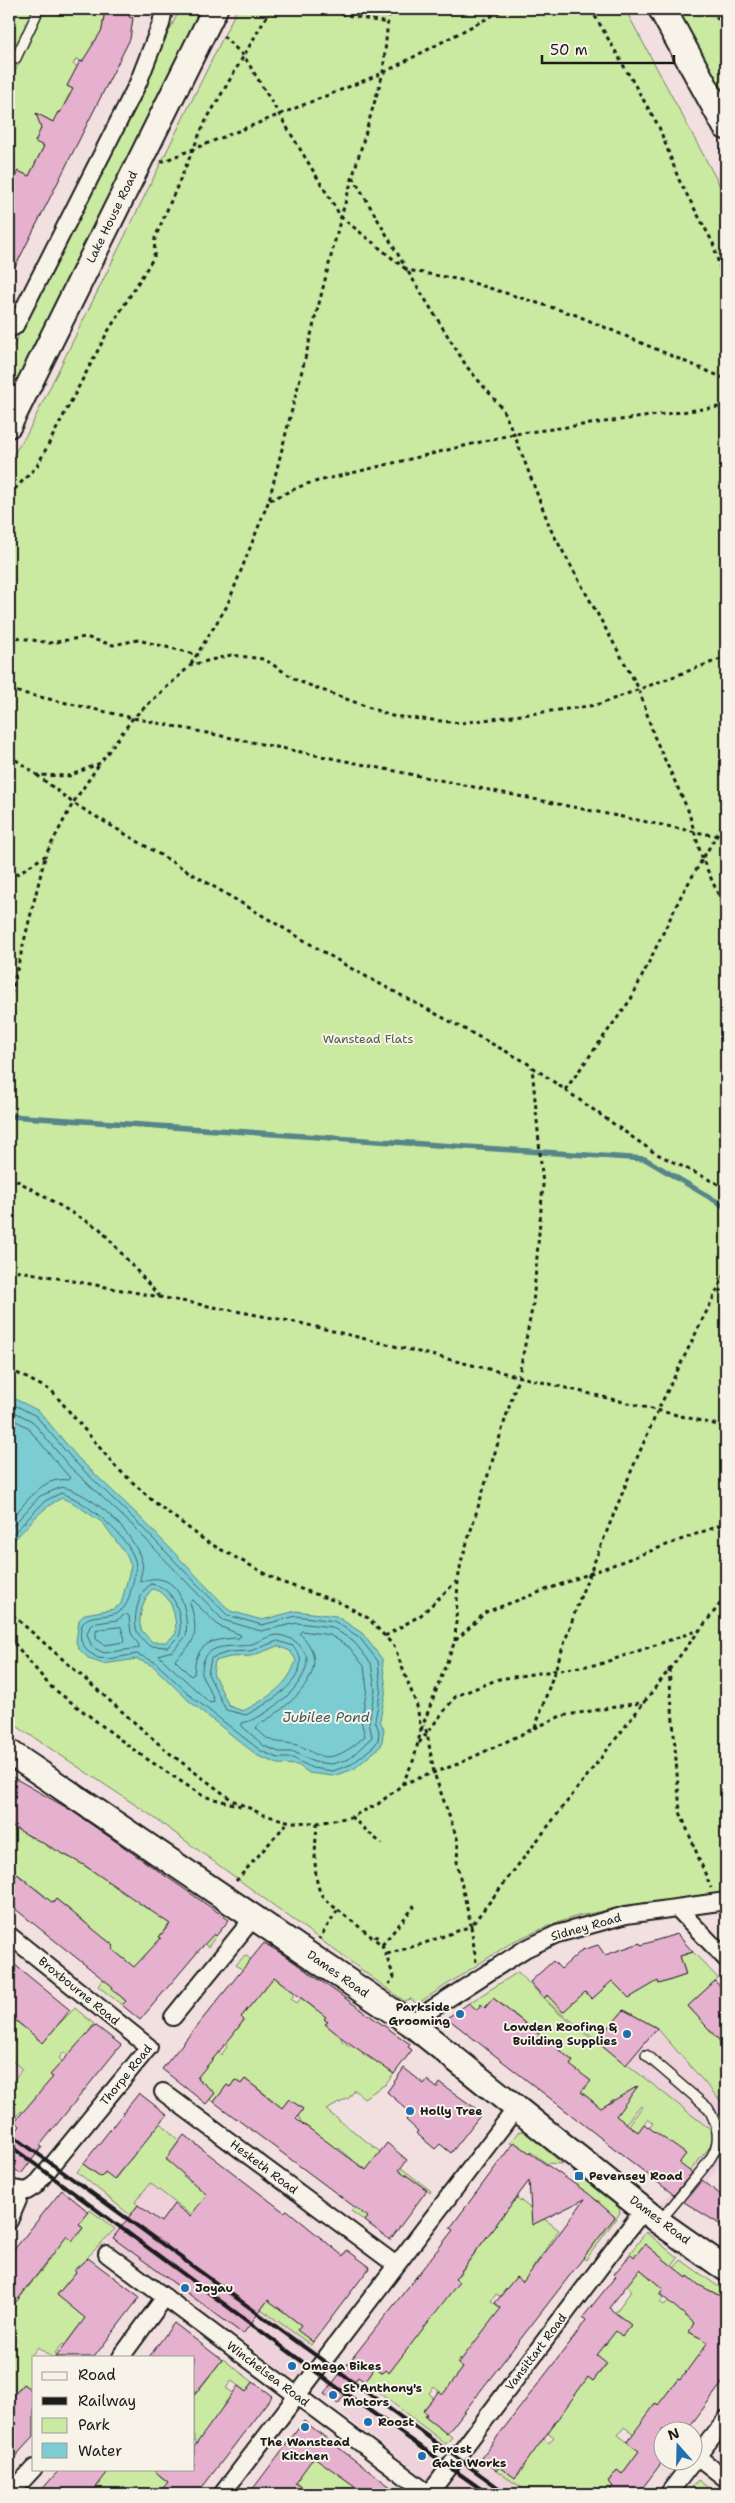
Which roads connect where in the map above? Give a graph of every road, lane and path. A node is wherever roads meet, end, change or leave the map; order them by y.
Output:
1 (39, 9) edge
2 (164, 9) edge
3 (215, 9) edge
4 (271, 9) edge
5 (317, 9) edge
6 (389, 9) edge
7 (505, 9) edge
8 (591, 9) edge
9 (662, 9) edge
10 (713, 9) edge
11 (387, 23) junction
12 (220, 34) dead end
13 (726, 37) edge
14 (244, 56) junction
15 (9, 63) edge
16 (383, 73) junction
17 (279, 116) junction
18 (726, 126) edge
19 (193, 150) junction
20 (156, 164) dead end
21 (353, 176) junction
22 (341, 217) junction
23 (407, 270) junction
24 (726, 290) edge
25 (9, 329) edge
26 (726, 379) edge
27 (726, 406) edge
28 (9, 425) edge
29 (514, 434) junction
30 (9, 495) edge
31 (270, 500) junction
32 (9, 636) edge
33 (199, 655) junction
34 (726, 657) edge
35 (191, 665) junction
36 (639, 689) junction
37 (9, 690) edge
38 (133, 718) junction
39 (9, 755) edge
40 (100, 763) junction
41 (37, 775) junction
42 (74, 804) junction
43 (726, 820) edge
44 (694, 832) junction
45 (716, 836) junction
46 (726, 838) edge
47 (45, 856) junction
48 (702, 858) junction
49 (9, 879) edge
50 (726, 912) edge
51 (9, 1002) edge
52 (532, 1067) junction
53 (565, 1090) junction
54 (9, 1176) edge
55 (726, 1188) edge
56 (9, 1269) edge
57 (726, 1272) edge
58 (726, 1286) edge
59 (717, 1293) junction
60 (160, 1296) junction
61 (9, 1373) edge
62 (519, 1375) junction
63 (658, 1410) junction
64 (726, 1427) edge
65 (726, 1523) edge
66 (591, 1573) junction
67 (458, 1580) junction
68 (725, 1599) edge
69 (9, 1612) edge
70 (700, 1629) junction
71 (385, 1636) junction
72 (9, 1637) edge
73 (455, 1641) junction
74 (670, 1669) junction
75 (557, 1670) junction
76 (644, 1702) junction
77 (419, 1716) junction
78 (424, 1725) junction
79 (535, 1728) junction
80 (421, 1730) junction
81 (427, 1733) junction
82 (418, 1745) junction
83 (9, 1752) edge
84 (434, 1773) junction
85 (402, 1785) junction
86 (250, 1809) junction
87 (351, 1817) junction
88 (288, 1822) junction
89 (317, 1823) junction
90 (382, 1844) dead end
91 (233, 1885) dead end
92 (410, 1902) dead end
93 (722, 1902) edge
94 (678, 1909) junction
95 (338, 1910) junction
96 (254, 1917) junction
97 (472, 1926) junction
98 (378, 1934) dead end
99 (9, 1935) edge
100 (375, 1938) junction
101 (316, 1942) dead end
102 (382, 1946) junction
103 (387, 1954) junction
104 (726, 1960) edge
105 (482, 1975) junction
106 (377, 2001) junction
107 (173, 2017) dead end
108 (410, 2022) junction
109 (149, 2047) joint
110 (646, 2055) dead end
111 (163, 2092) dead end
112 (517, 2107) junction
113 (11, 2187) edge
114 (652, 2216) junction
115 (9, 2221) edge
116 (107, 2254) dead end
117 (396, 2265) junction
118 (726, 2269) edge
119 (165, 2297) junction
120 (122, 2356) edge
121 (297, 2396) junction
122 (726, 2419) edge
123 (702, 2451) edge
124 (702, 2459) edge
125 (32, 2470) edge
126 (687, 2470) edge
127 (726, 2478) edge
128 (10, 2494) edge
129 (222, 2494) edge
130 (429, 2494) edge
131 (668, 2494) edge

1 - 15 lane
2 - 25 street
3 - 28 main road, Lake House Road
4 - 14 path
5 - 11 path
6 - 11 path
7 - 16 path
8 - 24 path
9 - 18 main road
10 - 13 path
11 - 16 path
12 - 14 path
14 - 17 path
14 - 19 path
16 - 17 path
16 - 21 path
17 - 19 path
17 - 22 path
19 - 20 path
19 - 30 path
21 - 22 path
21 - 23 path
22 - 23 path
22 - 31 path
23 - 26 path
23 - 29 path
27 - 29 path
29 - 31 path
29 - 36 path
31 - 33 path
32 - 33 path
33 - 35 path
34 - 36 path
35 - 36 path
35 - 38 path
36 - 44 path
37 - 38 path
38 - 40 path
38 - 44 path
39 - 41 path
40 - 41 path
40 - 42 path
41 - 42 path
42 - 47 path
42 - 52 path
43 - 45 path
44 - 45 path
44 - 48 path
45 - 46 path
45 - 48 path
47 - 49 path
47 - 51 path
48 - 50 path
48 - 53 path
52 - 53 path
52 - 62 path
53 - 55 path
54 - 60 path
56 - 60 path
57 - 59 path
58 - 59 path
59 - 63 path
60 - 62 path
61 - 71 path
62 - 63 path
62 - 67 path
63 - 64 path
63 - 66 path
65 - 66 path
66 - 73 path
66 - 75 path
67 - 71 path
67 - 73 path
68 - 70 path
69 - 86 path
70 - 74 path
70 - 75 path
71 - 77 path
72 - 86 path
73 - 78 path
74 - 76 path
74 - 93 path
75 - 79 path
75 - 81 path
76 - 79 path
76 - 97 path
77 - 78 path
77 - 80 path
78 - 80 path
78 - 81 path
79 - 84 path
80 - 82 path
81 - 82 path
81 - 84 path
82 - 85 path
83 - 96 main road, Dames Road
84 - 85 path
84 - 97 path
85 - 87 path
86 - 88 path
87 - 89 path
87 - 90 path
88 - 89 path
88 - 91 path
89 - 95 path
92 - 102 path
93 - 94 street, Sidney Road
94 - 104 street
94 - 105 street, Sidney Road
95 - 100 path
95 - 101 path
96 - 106 main road, Dames Road
96 - 107 street
97 - 103 path
97 - 105 path
98 - 100 path
99 - 109 street, Broxbourne Road
100 - 102 path
102 - 103 path
103 - 106 path
105 - 108 street, Sidney Road
106 - 108 main road, Dames Road
108 - 112 main road, Dames Road
109 - 113 street, Thorpe Road
110 - 114 lane
111 - 117 street, Hesketh Road
112 - 114 main road, Dames Road
112 - 117 street
113 - 115 street, Thorpe Road
114 - 118 main road, Dames Road
114 - 130 street, Vansittart Road
116 - 119 street, Winchelsea Road
117 - 121 street
119 - 120 street
119 - 121 street, Winchelsea Road
121 - 129 street
121 - 130 street, Winchelsea Road
122 - 123 street
124 - 127 street
125 - 128 street
126 - 131 street

